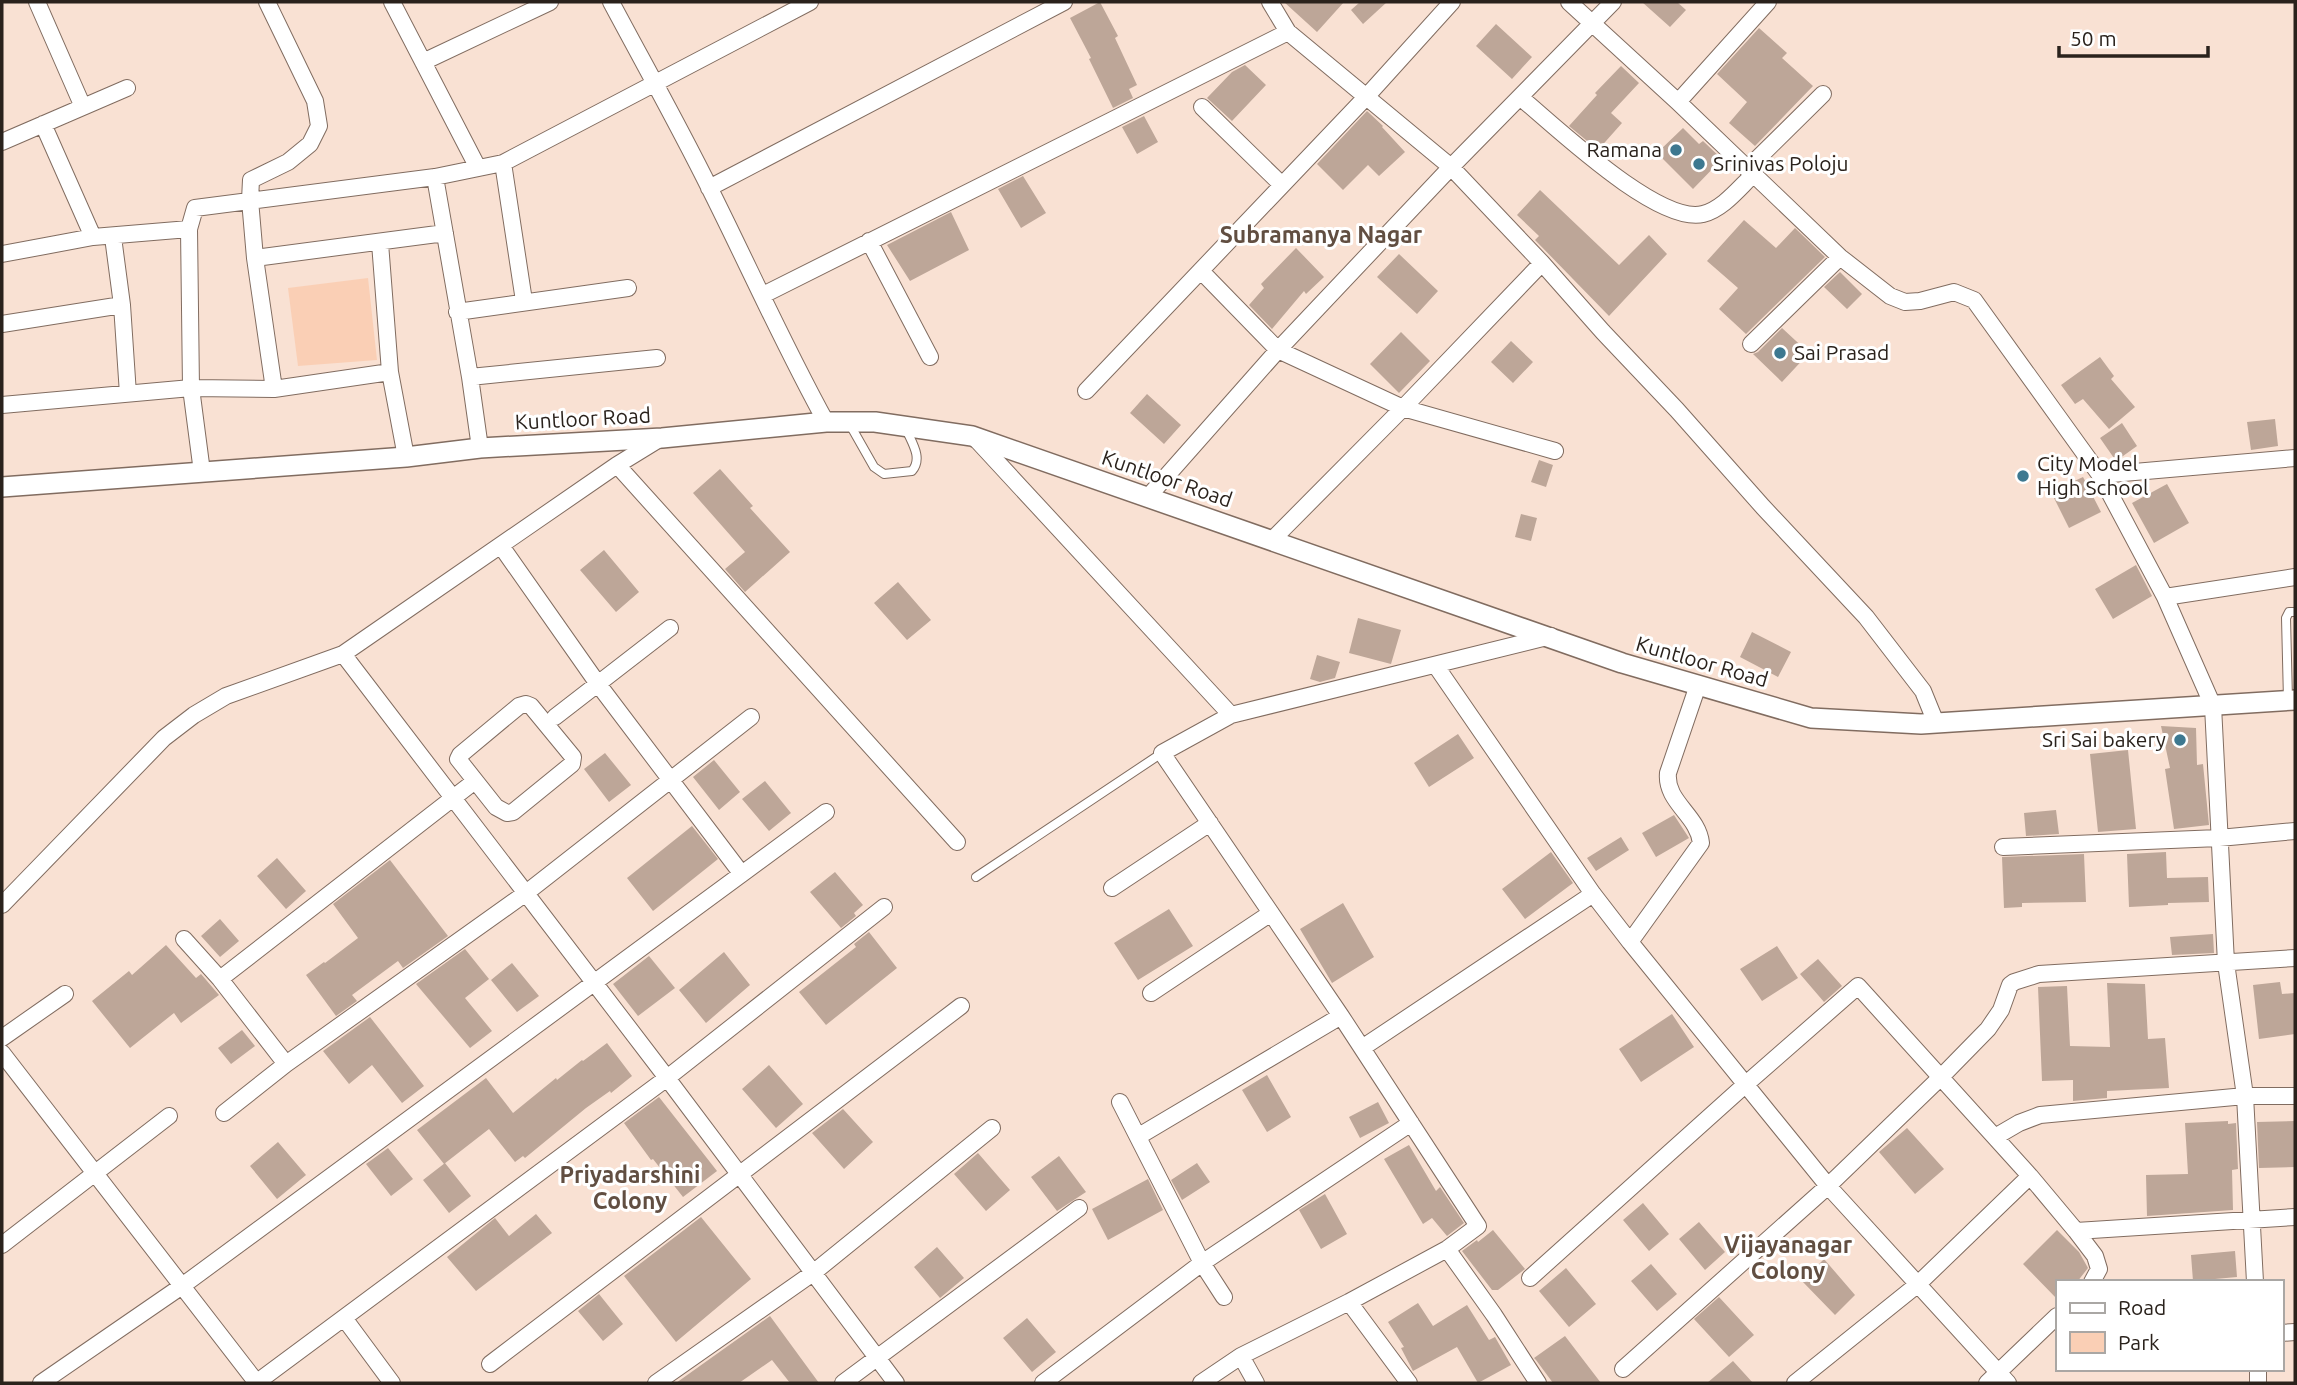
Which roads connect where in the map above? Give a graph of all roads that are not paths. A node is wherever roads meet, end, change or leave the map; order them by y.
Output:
1 (37, 2) edge
2 (267, 2) edge
3 (392, 2) edge
4 (550, 2) edge
5 (611, 2) edge
6 (810, 2) edge
7 (1064, 2) edge
8 (1270, 2) edge
9 (1452, 2) edge
10 (1569, 2) edge
11 (1613, 2) edge
12 (1768, 2) edge
13 (1591, 24) junction
14 (1288, 32) junction
15 (423, 62) junction
16 (654, 85) junction
17 (127, 88) dead end
18 (1823, 94) dead end
19 (1366, 96) junction
20 (1521, 97) junction
21 (1678, 102) junction
22 (83, 107) junction
23 (1202, 107) dead end
24 (43, 124) junction
25 (2, 142) edge
26 (503, 163) junction
27 (1451, 167) junction
28 (478, 168) junction
29 (1750, 172) junction
30 (435, 177) junction
31 (1282, 185) junction
32 (709, 188) junction
33 (250, 201) junction
34 (189, 229) junction
35 (445, 233) junction
36 (93, 237) junction
37 (113, 237) junction
38 (869, 242) junction
39 (380, 243) junction
40 (2, 254) edge
41 (1840, 257) junction
42 (255, 258) junction
43 (1542, 263) junction
44 (1200, 271) junction
45 (628, 288) dead end
46 (763, 295) junction
47 (524, 302) junction
48 (122, 305) junction
49 (457, 312) junction
50 (2, 324) edge
51 (1751, 344) dead end
52 (1278, 350) junction
53 (930, 357) dead end
54 (657, 359) dead end
55 (390, 372) junction
56 (470, 377) junction
57 (191, 388) junction
58 (274, 389) junction
59 (1086, 391) dead end
60 (128, 394) junction
61 (2, 405) edge
62 (1403, 408) junction
63 (826, 422) junction
64 (848, 422) junction
65 (905, 426) junction
66 (972, 436) junction
67 (662, 438) junction
68 (480, 448) junction
69 (1555, 451) dead end
70 (406, 457) junction
71 (2295, 458) edge
72 (617, 465) junction
73 (202, 472) junction
74 (2100, 475) junction
75 (2, 487) edge
76 (1148, 496) junction
77 (1272, 539) junction
78 (501, 546) junction
79 (2295, 577) edge
80 (2165, 597) junction
81 (2295, 612) edge
82 (670, 628) dead end
83 (1551, 636) junction
84 (343, 654) junction
85 (1436, 666) junction
86 (2291, 670) edge
87 (598, 684) junction
88 (1698, 685) junction
89 (2292, 700) edge
90 (2213, 706) junction
91 (1231, 715) junction
92 (555, 717) dead end
93 (751, 717) dead end
94 (1936, 723) junction
95 (1162, 753) junction
96 (671, 779) junction
97 (475, 781) junction
98 (452, 799) junction
99 (826, 811) dead end
100 (1210, 823) junction
101 (2295, 831) edge
102 (2219, 838) junction
103 (957, 842) dead end
104 (2003, 847) dead end
105 (741, 873) junction
106 (976, 877) dead end
107 (1112, 888) dead end
108 (526, 893) junction
109 (1593, 894) junction
110 (2, 905) edge
111 (884, 907) dead end
112 (1271, 913) junction
113 (184, 939) dead end
114 (1630, 942) junction
115 (2295, 958) edge
116 (2226, 963) junction
117 (220, 979) junction
118 (594, 982) junction
119 (1151, 993) dead end
120 (65, 994) dead end
121 (961, 1006) dead end
122 (1341, 1016) junction
123 (2, 1038) edge
124 (1362, 1048) junction
125 (2, 1053) edge
126 (286, 1064) junction
127 (1941, 1077) junction
128 (667, 1078) junction
129 (1746, 1084) junction
130 (2245, 1096) junction
131 (2295, 1096) edge
132 (1119, 1102) dead end
133 (224, 1113) dead end
134 (169, 1116) dead end
135 (1411, 1123) junction
136 (992, 1128) dead end
137 (1139, 1136) junction
138 (1995, 1137) junction
139 (95, 1174) junction
140 (740, 1174) junction
141 (2030, 1176) junction
142 (1828, 1186) junction
143 (1079, 1208) dead end
144 (2295, 1217) edge
145 (2253, 1219) junction
146 (2076, 1231) junction
147 (2, 1245) edge
148 (1447, 1249) junction
149 (1202, 1263) junction
150 (813, 1273) junction
151 (1530, 1278) dead end
152 (2093, 1280) edge
153 (2255, 1280) edge
154 (1917, 1285) junction
155 (182, 1286) junction
156 (1224, 1297) dead end
157 (1349, 1302) junction
158 (2056, 1317) edge
159 (344, 1318) junction
160 (1241, 1356) junction
161 (877, 1357) junction
162 (489, 1364) dead end
163 (1623, 1369) dead end
164 (2004, 1378) edge
165 (41, 1383) edge
166 (257, 1383) edge
167 (392, 1383) edge
168 (656, 1383) edge
169 (843, 1383) edge
170 (896, 1383) edge
171 (1043, 1383) edge
172 (1201, 1383) edge
173 (1256, 1383) edge
174 (1409, 1383) edge
175 (1538, 1383) edge
176 (1795, 1383) edge
177 (1987, 1383) edge

1 - 22 street
2 - 33 street
3 - 15 street
4 - 15 street
5 - 16 street
6 - 16 street
7 - 32 street
8 - 14 street
9 - 19 street
10 - 13 street
11 - 13 street
12 - 21 street
13 - 20 street
13 - 21 street
14 - 19 street
14 - 38 street
15 - 28 street
16 - 26 street
16 - 32 street
17 - 22 street
18 - 29 street
19 - 27 street
19 - 31 street
20 - 27 street
20 - 29 street
21 - 29 street
22 - 24 street
23 - 31 street
24 - 25 street
24 - 36 street
26 - 28 street
26 - 47 street
27 - 43 street
27 - 52 street
28 - 30 street
29 - 41 street
30 - 33 street
30 - 35 street
31 - 44 street
32 - 46 street
33 - 34 street
33 - 42 street
34 - 37 street
34 - 57 street
35 - 39 street
35 - 49 street
36 - 37 street
36 - 40 street
37 - 48 street
38 - 46 street
38 - 53 street
39 - 42 street
39 - 55 street
41 - 51 street
41 - 74 street
42 - 58 street
43 - 62 street
43 - 94 street
44 - 52 street
44 - 59 street
45 - 47 street
46 - 63 street
47 - 49 street
48 - 50 street
48 - 60 street
49 - 56 street
52 - 62 street
52 - 76 street
54 - 56 street
55 - 58 street
55 - 70 street
56 - 68 street
57 - 58 street
57 - 60 street
57 - 73 street
60 - 61 street
62 - 69 street
62 - 77 street
63 - 64 street, Kuntloor Road
63 - 67 street, Kuntloor Road
64 - 65 street, Kuntloor Road
64 - 65 lane
65 - 66 street, Kuntloor Road
66 - 76 street, Kuntloor Road
66 - 91 street
67 - 68 street, Kuntloor Road
67 - 72 street
68 - 70 street, Kuntloor Road
70 - 73 street, Kuntloor Road
71 - 74 street
72 - 78 street
72 - 103 street
73 - 75 street, Kuntloor Road
74 - 80 street
76 - 77 street, Kuntloor Road
77 - 83 street, Kuntloor Road
78 - 84 street
78 - 87 street
79 - 80 street
80 - 90 street
81 - 86 lane
82 - 87 street
83 - 85 street
83 - 88 street, Kuntloor Road
84 - 98 street
84 - 110 street
85 - 91 street
85 - 109 street
86 - 89 lane
87 - 92 street
87 - 96 street
88 - 94 street, Kuntloor Road
88 - 114 street
89 - 90 street, Kuntloor Road
90 - 94 street, Kuntloor Road
90 - 102 street
91 - 95 street
93 - 96 street
95 - 100 street
95 - 106 lane
96 - 105 street
96 - 108 street
97 - 97 street
97 - 98 street
98 - 108 street
98 - 117 street
99 - 105 street
100 - 107 street
100 - 112 street
101 - 102 street
102 - 104 street
102 - 116 street
105 - 118 street
108 - 118 street
108 - 126 street
109 - 114 street
109 - 124 street
111 - 128 street
112 - 119 street
112 - 122 street
113 - 117 street
114 - 129 street
115 - 116 street
116 - 127 street
116 - 130 street
117 - 126 street
118 - 128 street
118 - 155 street
120 - 123 street
121 - 140 street
122 - 124 street
122 - 137 street
124 - 135 street
125 - 139 street
126 - 133 street
127 - 129 street
127 - 138 street
127 - 142 street
128 - 140 street
128 - 159 street
129 - 142 street
129 - 151 street
130 - 131 street
130 - 138 street
130 - 145 street
132 - 137 street
134 - 139 street
135 - 148 street
135 - 149 street
136 - 150 street
137 - 149 street
138 - 141 street
139 - 147 street
139 - 155 street
140 - 150 street
140 - 162 street
141 - 146 street
141 - 154 street
142 - 154 street
142 - 163 street
143 - 161 street
144 - 145 street
145 - 146 street
145 - 153 street
146 - 152 street
148 - 157 street
148 - 175 street
149 - 156 street
149 - 171 street
150 - 161 street
150 - 168 street
154 - 164 street
154 - 176 street
155 - 165 street
155 - 166 street
157 - 160 street
157 - 174 street
158 - 164 street
159 - 166 street
159 - 167 street
160 - 172 street
160 - 173 street
161 - 169 street
161 - 170 street
164 - 177 street

